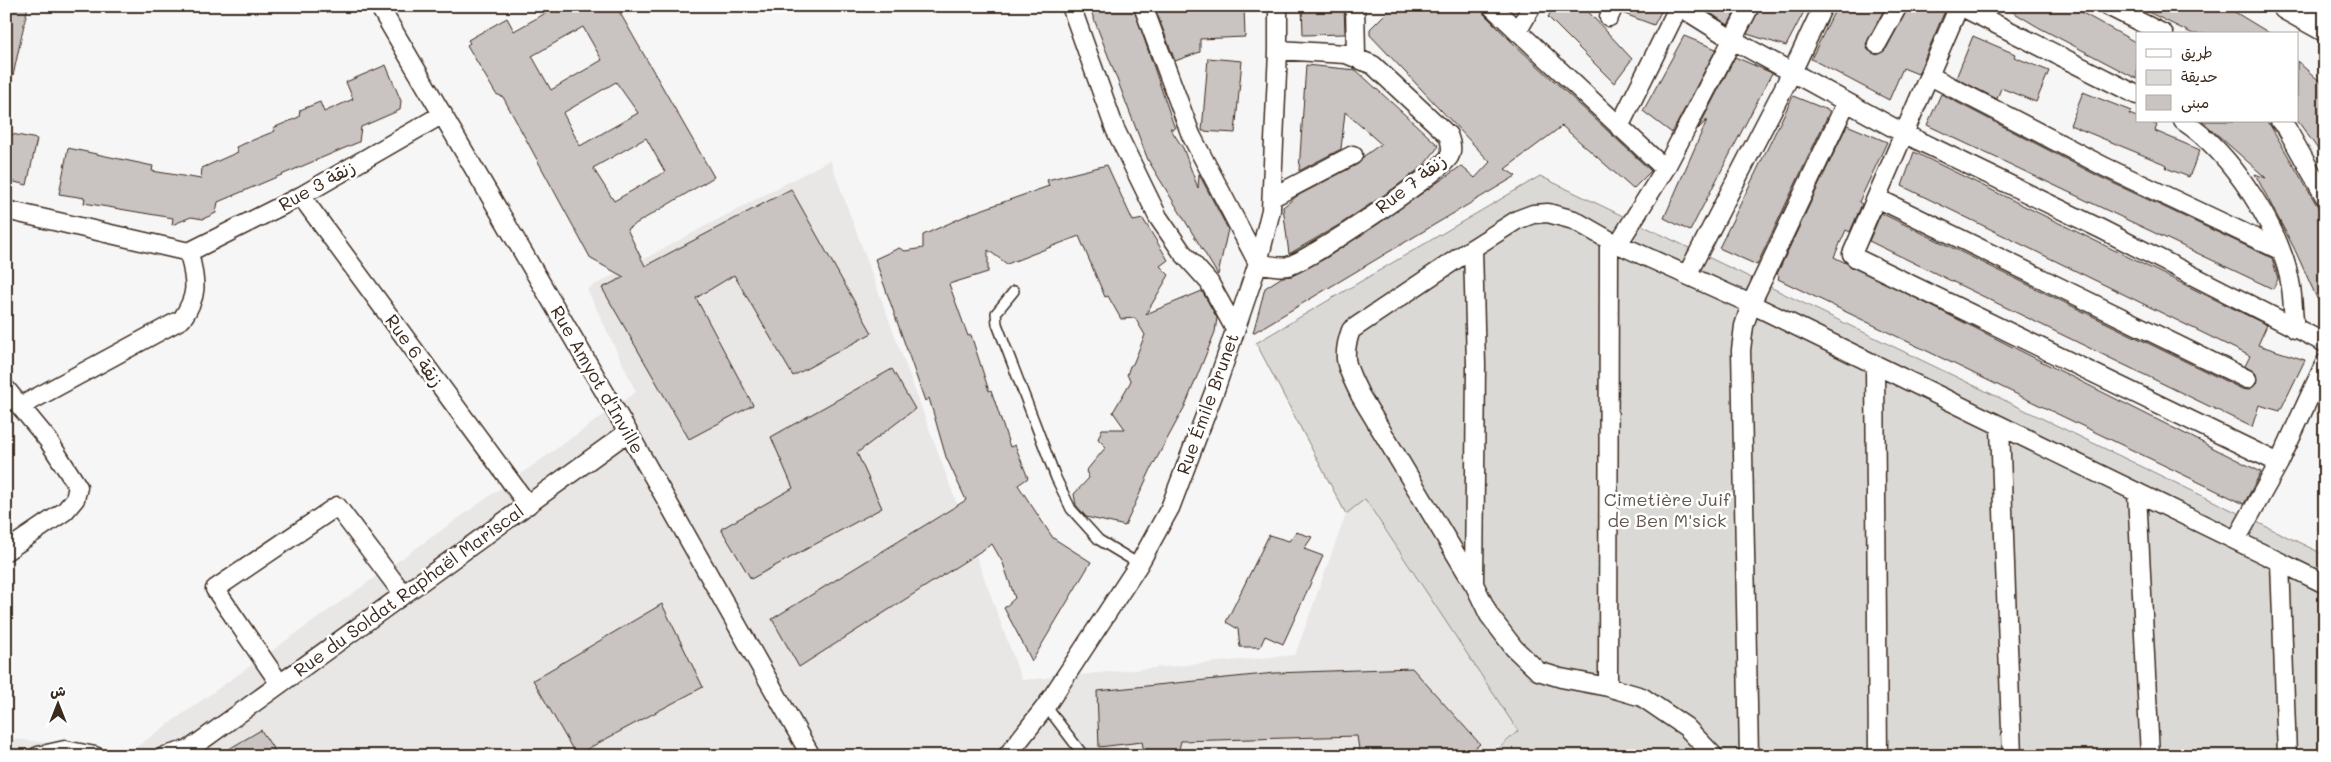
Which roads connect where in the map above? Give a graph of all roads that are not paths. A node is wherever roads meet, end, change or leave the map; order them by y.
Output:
1 (379, 6) edge
2 (1071, 6) edge
3 (1143, 6) edge
4 (1278, 6) edge
5 (1354, 6) edge
6 (1491, 6) edge
7 (1532, 6) edge
8 (1679, 6) edge
9 (1750, 6) edge
10 (1823, 6) edge
11 (1898, 6) edge
12 (1960, 6) edge
13 (2108, 6) edge
14 (2287, 6) edge
15 (2325, 27) edge
16 (1518, 32) junction
17 (2160, 32) edge
18 (1733, 40) junction
19 (1877, 44) dead end
20 (1278, 50) junction
21 (1356, 56) junction
22 (1792, 72) junction
23 (1930, 76) junction
24 (2136, 94) edge
25 (1846, 103) junction
26 (443, 114) junction
27 (2184, 122) edge
28 (2281, 122) edge
29 (1619, 127) junction
30 (1905, 134) junction
31 (1353, 155) dead end
32 (1666, 169) junction
33 (301, 196) junction
34 (1273, 197) junction
35 (2325, 197) edge
36 (1877, 198) junction
37 (6, 210) edge
38 (1613, 242) junction
39 (1473, 248) junction
40 (2280, 250) junction
41 (189, 252) junction
42 (1258, 264) junction
43 (1688, 275) junction
44 (1014, 291) dead end
45 (1751, 304) junction
46 (1235, 329) junction
47 (2294, 329) junction
48 (2325, 343) edge
49 (2325, 363) edge
50 (1875, 366) junction
51 (2247, 379) dead end
52 (6, 389) edge
53 (21, 406) junction
54 (2000, 427) junction
55 (628, 432) junction
56 (2279, 463) junction
57 (2137, 493) junction
58 (528, 505) junction
59 (2236, 540) junction
60 (6, 551) edge
61 (2280, 562) junction
62 (1139, 564) junction
63 (1474, 584) junction
64 (2325, 584) edge
65 (403, 594) junction
66 (280, 684) junction
67 (1608, 687) junction
68 (1046, 706) junction
69 (188, 752) edge
70 (38, 756) edge
71 (96, 756) edge
72 (165, 756) edge
73 (811, 756) edge
74 (1007, 756) edge
75 (1084, 756) edge
76 (1714, 756) edge
77 (1749, 756) edge
78 (1878, 756) edge
79 (2012, 756) edge
80 (2150, 756) edge
81 (2287, 756) edge

1 - 26 street, Rue Amyot d'Inville
2 - 46 street
3 - 42 street
4 - 20 street, Rue Émile Brunet
5 - 21 street
6 - 16 street
7 - 16 street
8 - 18 street
8 - 29 street
9 - 18 street
10 - 22 street
11 - 19 street
12 - 23 street
12 - 24 street
13 - 17 street
14 - 15 main road
16 - 29 street
18 - 22 street
18 - 32 street
20 - 21 street, Rue 7 زنقة
20 - 34 street, Rue Émile Brunet
21 - 42 street, Rue 7 زنقة
22 - 25 street
22 - 43 street
23 - 30 street
23 - 40 street
25 - 30 street
25 - 45 street
26 - 33 street, Rue 3 زنقة
26 - 55 street, Rue Amyot d'Inville
27 - 40 street
28 - 35 street
29 - 32 street
30 - 36 street
30 - 47 street
31 - 34 street
32 - 38 street
33 - 41 street, Rue 3 زنقة
33 - 58 street, Rue 6 زنقة
34 - 42 street, Rue Émile Brunet
36 - 51 street
36 - 56 street
37 - 41 street
38 - 39 street
38 - 43 street
38 - 67 street
39 - 63 street
39 - 63 street
40 - 47 street
41 - 53 street
42 - 46 street, Rue Émile Brunet
43 - 45 street
44 - 62 lane
45 - 50 street
45 - 77 street
46 - 62 street, Rue Émile Brunet
47 - 48 street
49 - 56 street
50 - 54 street
50 - 78 street
52 - 53 street
53 - 60 street
54 - 57 street
54 - 79 street
55 - 58 street, Rue du Soldat Raphaël Mariscal
55 - 73 street, Rue Amyot d'Inville
56 - 59 street
57 - 59 street
57 - 80 street
58 - 65 street, Rue du Soldat Raphaël Mariscal
59 - 61 street
61 - 64 street
61 - 81 street
62 - 68 street, Rue Émile Brunet
63 - 67 street
65 - 66 street, Rue du Soldat Raphaël Mariscal
65 - 66 street
66 - 69 street, Rue du Soldat Raphaël Mariscal
67 - 76 street
68 - 74 street, Rue Émile Brunet
68 - 75 lane
69 - 72 street, Rue du Soldat Raphaël Mariscal
70 - 71 street

